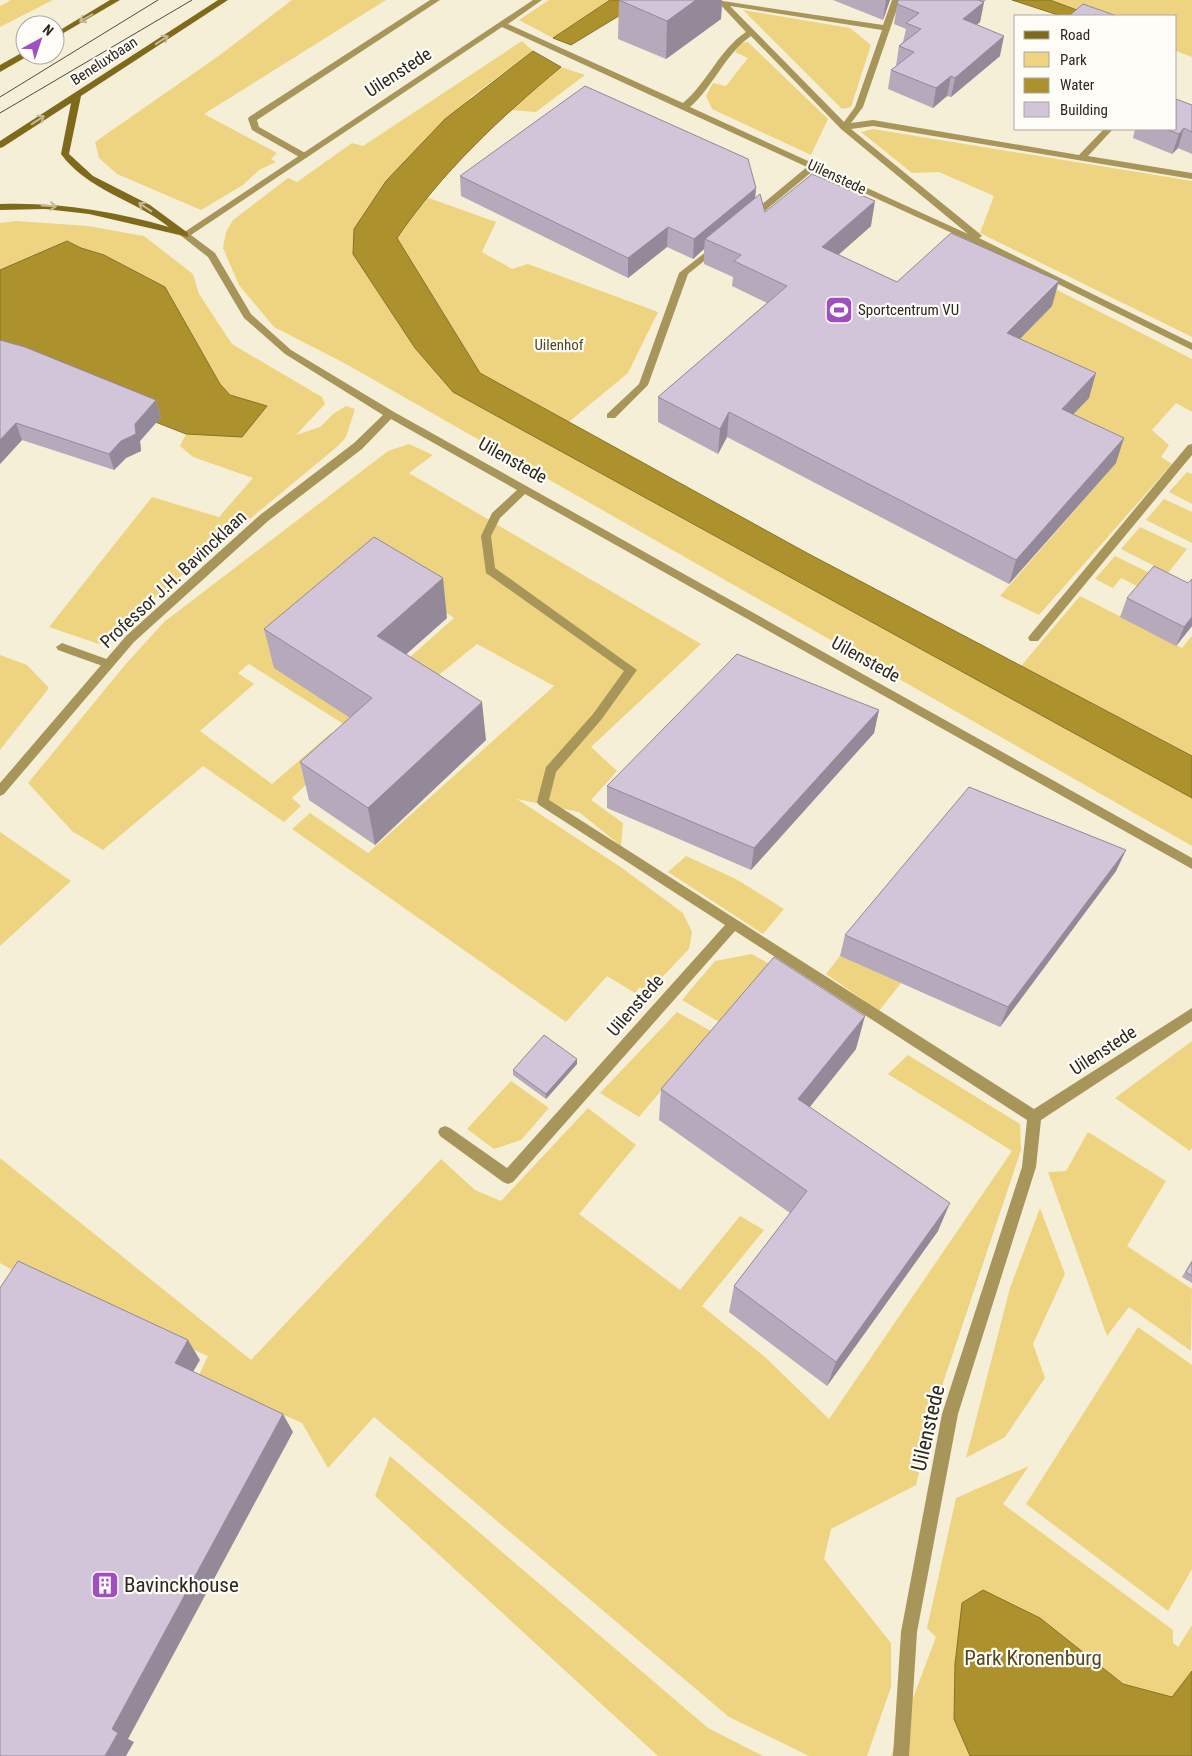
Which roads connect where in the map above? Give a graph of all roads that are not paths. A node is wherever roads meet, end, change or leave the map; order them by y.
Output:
1 (116, 0) edge
2 (224, 0) edge
3 (436, 0) edge
4 (538, 0) edge
5 (896, 0) edge
6 (721, 1) edge
7 (504, 25) junction
8 (885, 28) junction
9 (65, 30) edge
10 (751, 32) junction
11 (15, 56) edge
12 (15, 59) edge
13 (0, 60) edge
14 (0, 69) edge
15 (77, 95) junction
16 (684, 106) junction
17 (844, 127) junction
18 (1108, 130) edge
19 (0, 145) edge
20 (304, 156) junction
21 (1081, 158) junction
22 (814, 166) junction
23 (1192, 176) edge
24 (0, 207) edge
25 (745, 223) edge
26 (185, 235) junction
27 (722, 241) edge
28 (990, 247) junction
29 (1192, 348) edge
30 (390, 414) junction
31 (611, 416) dead end
32 (1192, 448) edge
33 (525, 488) junction
34 (1034, 638) dead end
35 (62, 647) dead end
36 (108, 664) junction
37 (0, 791) edge
38 (1192, 864) edge
39 (734, 924) junction
40 (1192, 1014) edge
41 (1034, 1118) junction
42 (445, 1132) dead end
43 (901, 1756) edge

1 -> 9 main road
15 -> 2 main road, Beneluxbaan
3 - 20 street
4 - 7 street, Uilenstede
5 - 8 street
6 - 8 street, Uilenstede
6 - 10 street, Uilenstede
7 - 16 street, Uilenstede
7 - 20 street, Uilenstede
8 - 17 street
10 - 16 street
10 - 17 street, Uilenstede
11 - 13 main road
12 - 14 main road
19 -> 15 main road, Beneluxbaan
26 -> 15 main road
16 - 22 street, Uilenstede
17 - 21 street
17 - 28 street, Uilenstede
18 - 21 street
20 - 26 street, Uilenstede
21 - 23 street
22 - 25 street
22 - 28 street, Uilenstede
24 -> 26 main road
26 - 30 street, Uilenstede
27 - 31 street
28 - 29 street, Uilenstede
30 - 33 street, Uilenstede
30 - 36 street, Professor J.H. Bavincklaan
32 - 34 street
33 - 38 street, Uilenstede
33 - 39 street
35 - 36 street
36 - 37 street, Professor J.H. Bavincklaan
39 - 41 street
39 - 42 street, Uilenstede
40 - 41 street, Uilenstede
41 - 43 street, Uilenstede

